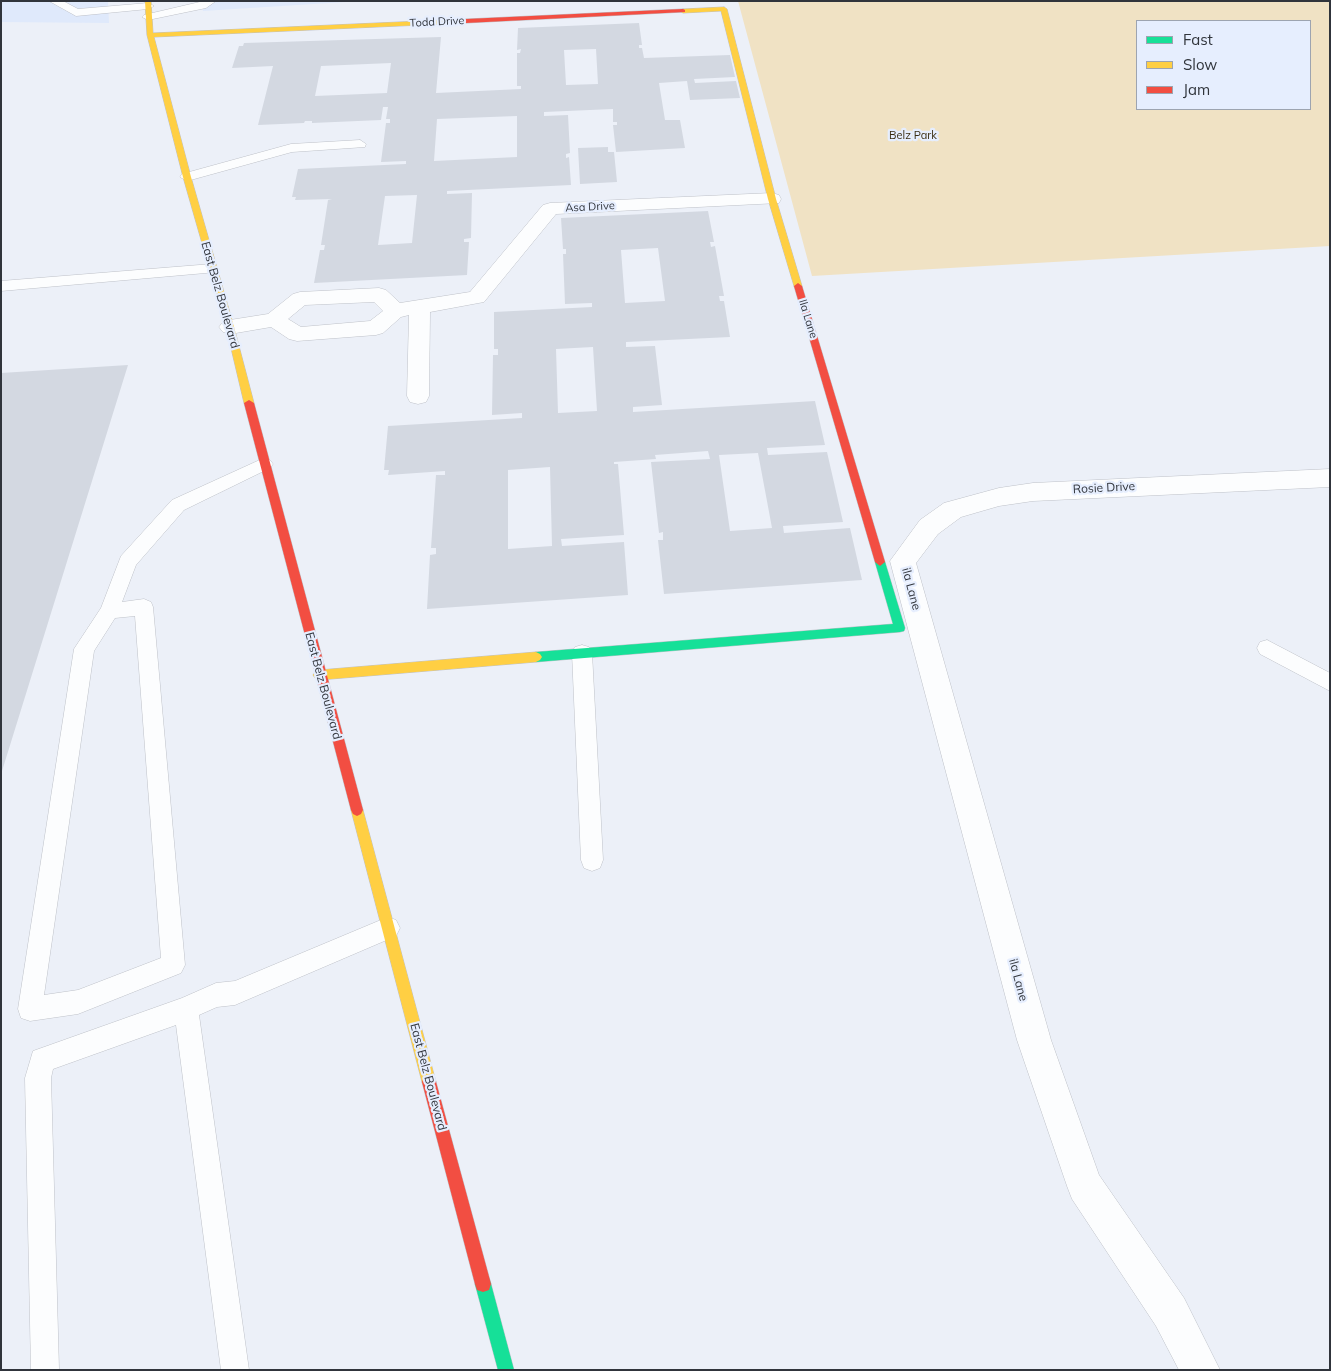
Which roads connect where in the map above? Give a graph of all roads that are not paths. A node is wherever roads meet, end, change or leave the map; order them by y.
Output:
1 (54, 1) edge
2 (211, 1) edge
3 (148, 8) edge
4 (724, 9) joint
5 (150, 35) junction
6 (360, 144) dead end
7 (187, 177) junction
8 (772, 198) junction
9 (212, 269) junction
10 (1, 286) edge
11 (420, 308) junction
12 (395, 311) junction
13 (274, 320) junction
14 (230, 327) junction
15 (418, 396) dead end
16 (264, 464) junction
17 (1330, 478) edge
18 (903, 561) joint
19 (109, 611) junction
20 (1267, 648) dead end
21 (582, 653) junction
22 (320, 675) junction
23 (1330, 683) edge
24 (592, 860) dead end
25 (388, 928) junction
26 (186, 1009) junction
27 (45, 1370) edge
28 (235, 1370) edge
29 (506, 1370) edge
30 (1200, 1370) edge

1 - 3 lane
2 - 3 lane
3 - 5 street, East Belz Boulevard
4 - 5 street, Todd Drive
4 - 8 street, Ila Lane
5 - 7 street, East Belz Boulevard
6 - 7 lane
7 - 9 street, East Belz Boulevard
8 - 11 street, Asa Drive
8 - 21 street, Ila Lane
9 - 10 lane
9 - 14 street, East Belz Boulevard
11 - 12 street, Asa Drive
11 - 15 street
12 - 13 street
12 - 13 street
13 - 14 street
14 - 16 street, East Belz Boulevard
16 - 19 lane
16 - 22 street, East Belz Boulevard
17 - 18 street, Rosie Drive
18 - 30 street, ila Lane
19 - 19 lane
20 - 23 lane
21 - 22 street
21 - 24 lane
22 - 25 street, East Belz Boulevard
25 - 26 lane
25 - 29 street, East Belz Boulevard
26 - 27 lane
26 - 28 lane

